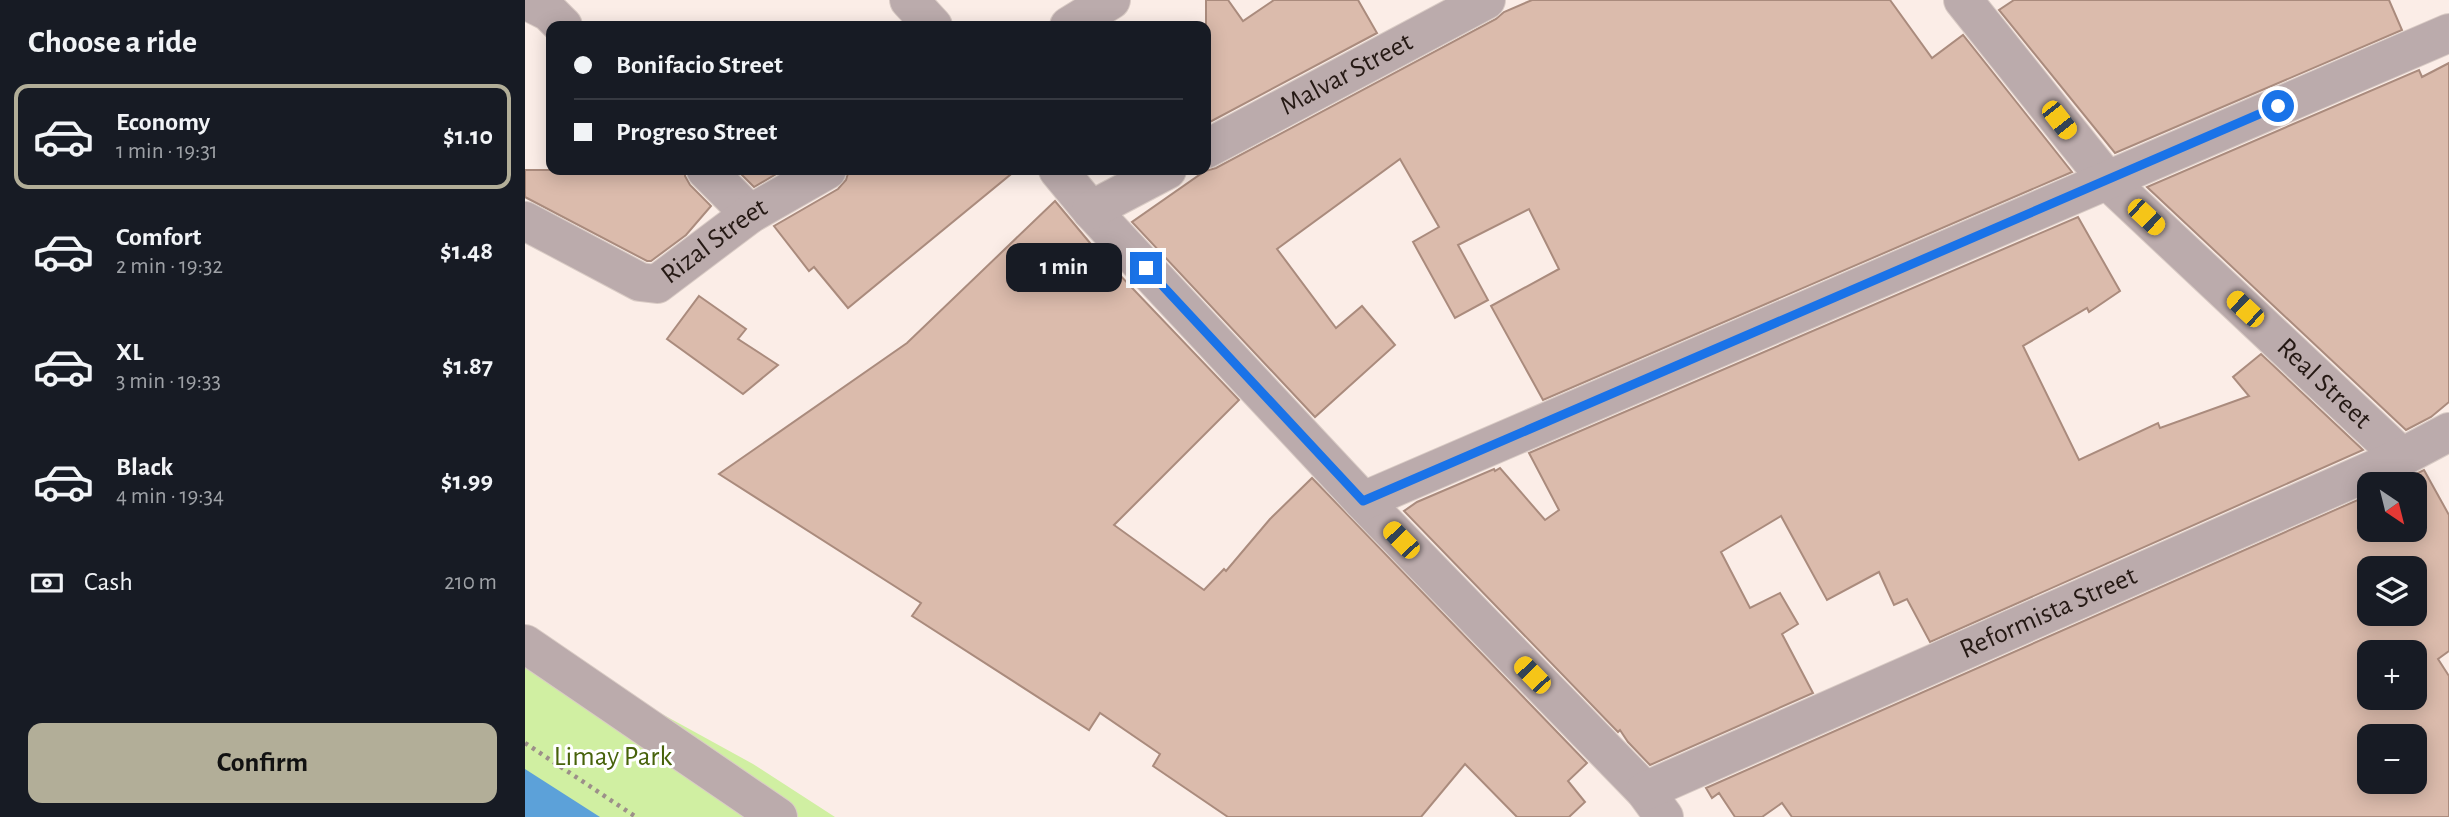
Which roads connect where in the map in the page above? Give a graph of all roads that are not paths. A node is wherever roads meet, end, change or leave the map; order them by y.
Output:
1 (525, 0) edge
2 (909, 0) edge
3 (1111, 0) edge
4 (1486, 0) edge
5 (1963, 0) edge
6 (558, 21) edge
7 (928, 21) edge
8 (1077, 21) edge
9 (2449, 33) edge
10 (1211, 146) edge
11 (711, 175) edge
12 (818, 175) edge
13 (1062, 175) edge
14 (1158, 175) edge
15 (2107, 180) junction
16 (1091, 210) junction
17 (750, 214) junction
18 (525, 221) edge
19 (2449, 432) edge
20 (2402, 457) junction
21 (1363, 501) junction
22 (525, 644) edge
23 (1654, 804) edge
24 (778, 817) edge

1 - 6 street
2 - 7 street
3 - 8 street
4 - 10 street, Malvar Street
5 - 15 street, Real Street
9 - 15 street
11 - 17 street
12 - 17 street, Rizal Street
13 - 16 street
14 - 16 street
15 - 20 street, Real Street
15 - 21 street
16 - 21 street
17 - 18 street, Rizal Street
19 - 20 street, Reformista Street
20 - 23 street, Reformista Street
21 - 23 street
22 - 24 street

